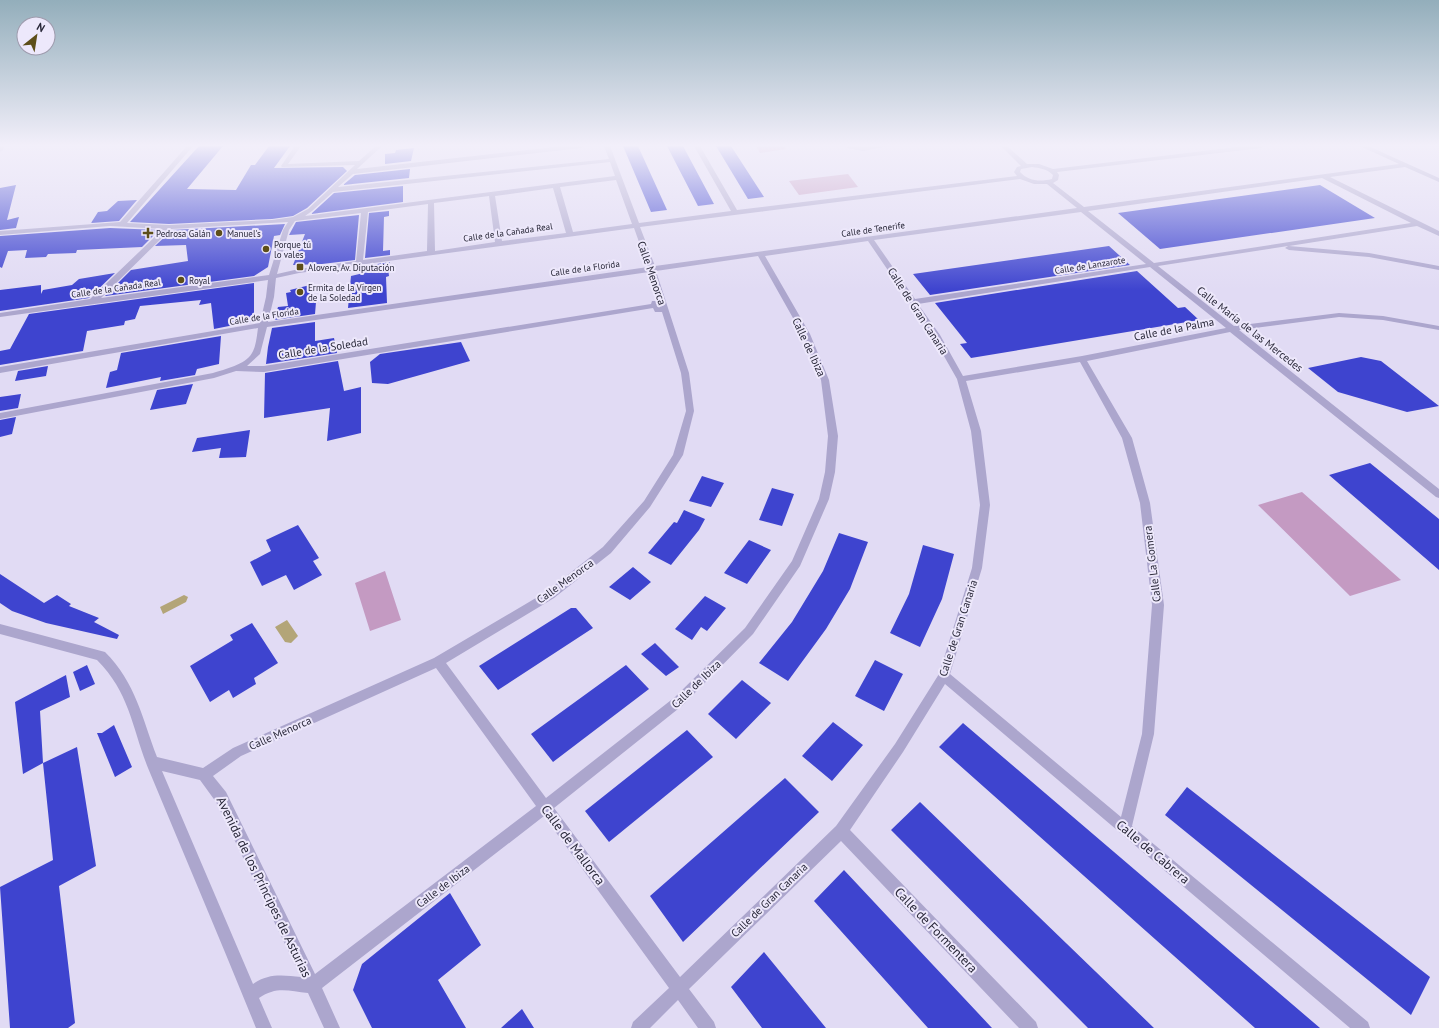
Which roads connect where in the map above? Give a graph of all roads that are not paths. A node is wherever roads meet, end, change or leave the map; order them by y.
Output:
1 (148, 194) edge
2 (328, 194) edge
3 (492, 194) joint
4 (558, 194) edge
5 (624, 194) edge
6 (725, 194) edge
7 (882, 194) edge
8 (1063, 194) edge
9 (1196, 194) edge
10 (1358, 194) edge
11 (431, 202) junction
12 (1084, 210) junction
13 (365, 211) junction
14 (735, 212) junction
15 (294, 220) junction
16 (122, 224) junction
17 (1418, 224) junction
18 (636, 225) junction
19 (168, 227) junction
20 (0, 233) edge
21 (570, 234) junction
22 (1439, 234) edge
23 (870, 239) junction
24 (499, 244) junction
25 (1268, 247) junction
26 (431, 253) junction
27 (761, 254) junction
28 (359, 263) junction
29 (1152, 265) junction
30 (1439, 268) edge
31 (652, 269) junction
32 (272, 277) junction
33 (92, 301) junction
34 (914, 302) junction
35 (663, 304) junction
36 (0, 315) edge
37 (264, 325) junction
38 (1439, 328) edge
39 (1232, 329) junction
40 (1082, 359) junction
41 (236, 368) junction
42 (0, 370) edge
43 (961, 379) junction
44 (0, 416) edge
45 (1439, 494) edge
46 (0, 629) edge
47 (438, 662) junction
48 (944, 676) junction
49 (153, 762) junction
50 (204, 775) junction
51 (545, 807) junction
52 (1125, 828) junction
53 (841, 831) junction
54 (312, 986) junction
55 (679, 988) junction
56 (251, 995) junction
57 (264, 1028) edge
58 (332, 1028) edge
59 (639, 1028) edge
60 (708, 1028) edge
61 (1030, 1028) edge
62 (1362, 1028) edge

1 - 16 street
2 - 15 street
3 - 11 street
3 - 24 street
4 - 21 street
5 - 18 street, Calle Menorca
6 - 14 street
7 - 14 street, Calle de la Cañada Real
8 - 12 street, Calle María de las Mercedes
9 - 12 street, Calle de Tenerife
10 - 17 street
11 - 13 street
11 - 26 street
12 - 23 street, Calle de Tenerife
12 - 29 street, Calle María de las Mercedes
13 - 15 street
13 - 28 street
14 - 18 street, Calle de la Cañada Real
15 - 19 street
15 - 32 street
16 - 19 street
16 - 20 street
17 - 22 street
17 - 25 street, Calle de Lanzarote
18 - 21 street, Calle de la Cañada Real
18 - 31 street, Calle Menorca
19 - 33 street
21 - 24 street, Calle de la Cañada Real
23 - 27 street, Calle de Tenerife
23 - 34 street, Calle de Gran Canaria
24 - 26 street, Calle de la Cañada Real
25 - 29 street, Calle de Lanzarote
25 - 30 street, Calle de Lanzarote
26 - 28 street, Calle de la Cañada Real
27 - 31 street, Calle de Tenerife
27 - 51 street, Calle de Ibiza
28 - 32 street, Calle de la Cañada Real
29 - 34 street, Calle de Lanzarote
29 - 39 street, Calle María de las Mercedes
31 - 35 street, Calle Menorca
31 - 37 street, Calle de la Florida
32 - 33 street, Calle de la Cañada Real
32 - 37 street
33 - 36 street, Calle de la Cañada Real
34 - 43 street, Calle de Gran Canaria
35 - 41 street, Calle de la Soledad
35 - 47 street, Calle Menorca
37 - 41 street
37 - 42 street, Calle de la Florida
38 - 39 street, Calle de la Palma
39 - 40 street, Calle de la Palma
39 - 45 street, Calle María de las Mercedes
40 - 43 street, Calle de la Palma
40 - 52 street, Calle La Gomera
41 - 44 street, Calle de la Soledad
43 - 48 street, Calle de Gran Canaria
46 - 49 street
47 - 50 street, Calle Menorca
47 - 51 street, Calle de Mallorca
48 - 52 street, Calle de Cabrera
48 - 53 street, Calle de Gran Canaria
49 - 50 street
49 - 56 street
50 - 54 street, Avenida de los Príncipes de Asturias
51 - 54 street, Calle de Ibiza
51 - 55 street, Calle de Mallorca
52 - 62 street, Calle de Cabrera
53 - 55 street, Calle de Gran Canaria
53 - 61 street, Calle de Formentera
54 - 56 street
54 - 58 street, Avenida de los Príncipes de Asturias
55 - 59 street, Calle de Gran Canaria
55 - 60 street, Calle de Mallorca
56 - 57 street

